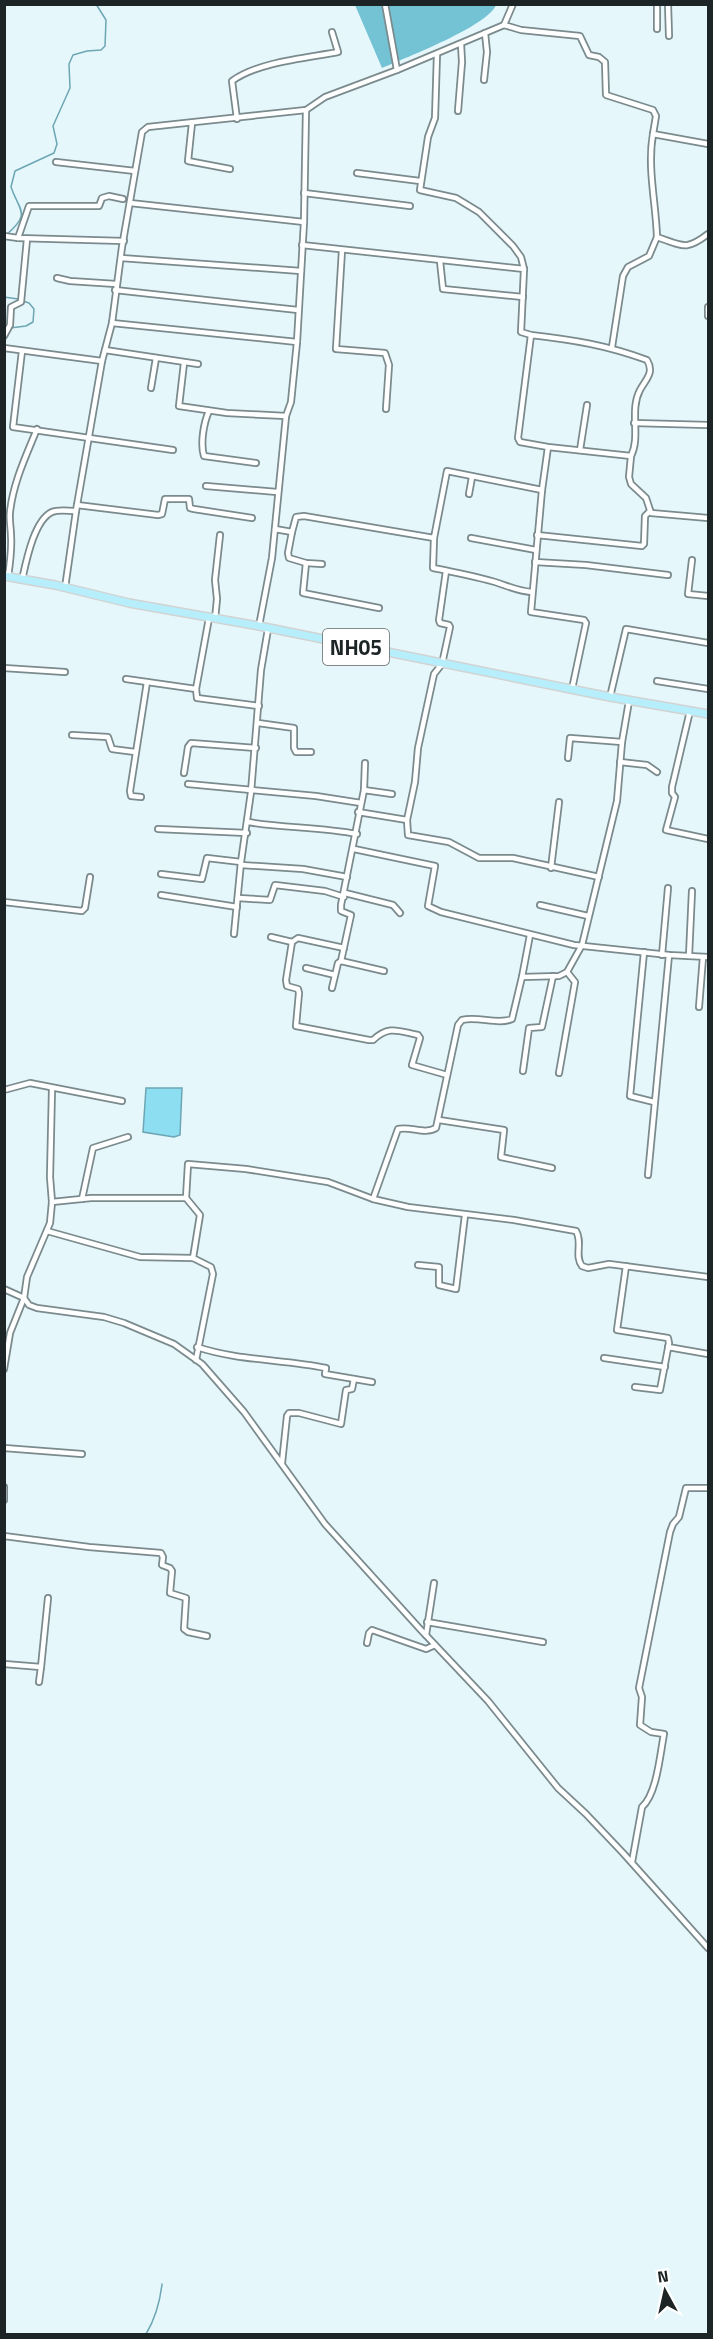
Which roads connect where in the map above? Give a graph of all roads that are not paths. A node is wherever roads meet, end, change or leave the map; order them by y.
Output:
1 (386, 4) edge
2 (513, 4) edge
3 (657, 4) edge
4 (668, 4) edge
5 (504, 25) junction
6 (657, 29) dead end
7 (332, 32) dead end
8 (485, 33) junction
9 (669, 36) dead end
10 (461, 44) junction
11 (437, 54) junction
12 (397, 70) junction
13 (484, 80) dead end
14 (306, 110) junction
15 (458, 111) dead end
16 (237, 119) junction
17 (192, 123) junction
18 (653, 134) junction
19 (708, 144) edge
20 (56, 162) dead end
21 (230, 170) dead end
22 (135, 171) junction
23 (357, 173) dead end
24 (420, 181) junction
25 (304, 193) junction
26 (123, 199) dead end
27 (130, 203) junction
28 (410, 206) dead end
29 (304, 222) junction
30 (708, 234) edge
31 (4, 236) edge
32 (657, 237) junction
33 (18, 238) junction
34 (27, 239) junction
35 (124, 241) junction
36 (303, 245) junction
37 (342, 250) junction
38 (121, 258) junction
39 (440, 261) junction
40 (524, 269) junction
41 (301, 271) junction
42 (57, 278) dead end
43 (116, 284) junction
44 (115, 290) junction
45 (523, 297) junction
46 (708, 307) edge
47 (298, 310) junction
48 (708, 316) edge
49 (112, 323) junction
50 (531, 335) junction
51 (4, 336) edge
52 (297, 342) junction
53 (612, 347) junction
54 (4, 348) edge
55 (105, 350) junction
56 (22, 351) junction
57 (156, 358) junction
58 (102, 361) junction
59 (184, 363) junction
60 (198, 364) dead end
61 (151, 388) dead end
62 (587, 405) dead end
63 (386, 409) dead end
64 (209, 411) junction
65 (286, 416) junction
66 (634, 423) junction
67 (708, 425) edge
68 (38, 429) junction
69 (89, 438) junction
70 (548, 447) junction
71 (173, 450) dead end
72 (580, 450) junction
73 (631, 456) junction
74 (256, 464) dead end
75 (472, 477) junction
76 (206, 486) dead end
77 (542, 490) junction
78 (277, 492) junction
79 (469, 494) dead end
80 (77, 504) junction
81 (650, 511) junction
82 (76, 512) junction
83 (252, 518) dead end
84 (708, 518) edge
85 (275, 529) junction
86 (292, 532) junction
87 (220, 535) dead end
88 (537, 535) junction
89 (471, 537) dead end
90 (434, 538) junction
91 (536, 550) junction
92 (692, 560) dead end
93 (535, 562) junction
94 (306, 563) junction
95 (322, 564) dead end
96 (446, 571) junction
97 (668, 575) dead end
98 (6, 577) edge
99 (22, 580) junction
100 (65, 588) junction
101 (532, 592) junction
102 (708, 596) edge
103 (379, 608) dead end
104 (212, 619) junction
105 (259, 626) junction
106 (268, 628) junction
107 (708, 643) edge
108 (442, 664) junction
109 (4, 668) edge
110 (65, 672) dead end
111 (126, 679) dead end
112 (657, 681) dead end
113 (147, 682) junction
114 (196, 689) junction
115 (572, 689) junction
116 (708, 689) edge
117 (610, 697) junction
118 (629, 701) junction
119 (259, 706) junction
120 (690, 711) junction
121 (708, 714) edge
122 (258, 723) junction
123 (72, 735) dead end
124 (622, 742) junction
125 (256, 748) junction
126 (135, 752) junction
127 (311, 752) dead end
128 (568, 758) dead end
129 (620, 762) junction
130 (365, 763) dead end
131 (657, 772) dead end
132 (184, 773) dead end
133 (188, 784) dead end
134 (364, 790) junction
135 (251, 792) junction
136 (392, 794) dead end
137 (141, 797) dead end
138 (559, 802) dead end
139 (360, 803) junction
140 (358, 812) junction
141 (407, 820) junction
142 (248, 822) junction
143 (158, 829) dead end
144 (247, 832) junction
145 (357, 834) junction
146 (708, 839) edge
147 (354, 849) junction
148 (241, 863) junction
149 (551, 868) junction
150 (161, 874) dead end
151 (90, 877) dead end
152 (346, 877) junction
153 (599, 877) junction
154 (668, 888) dead end
155 (692, 891) dead end
156 (161, 895) dead end
157 (344, 895) junction
158 (238, 898) junction
159 (4, 902) edge
160 (540, 904) dead end
161 (237, 907) junction
162 (400, 913) dead end
163 (588, 916) junction
164 (234, 934) dead end
165 (530, 935) junction
166 (271, 937) dead end
167 (292, 942) junction
168 (582, 945) junction
169 (344, 948) junction
170 (644, 952) junction
171 (662, 954) junction
172 (669, 956) junction
173 (689, 957) junction
174 (706, 957) edge
175 (342, 960) junction
176 (306, 969) dead end
177 (384, 971) dead end
178 (567, 972) junction
179 (335, 975) junction
180 (553, 976) junction
181 (522, 977) junction
182 (332, 988) dead end
183 (699, 1007) dead end
184 (523, 1071) dead end
185 (559, 1073) dead end
186 (447, 1075) junction
187 (52, 1089) junction
188 (4, 1090) edge
189 (122, 1101) dead end
190 (654, 1102) junction
191 (439, 1120) junction
192 (128, 1137) dead end
193 (552, 1168) dead end
194 (648, 1175) dead end
195 (186, 1198) junction
196 (82, 1199) junction
197 (373, 1199) junction
198 (52, 1202) junction
199 (465, 1215) junction
200 (47, 1231) junction
201 (193, 1258) junction
202 (418, 1265) dead end
203 (626, 1266) junction
204 (708, 1277) edge
205 (4, 1289) edge
206 (24, 1298) junction
207 (197, 1347) junction
208 (668, 1347) junction
209 (708, 1354) edge
210 (604, 1358) dead end
211 (196, 1359) junction
212 (665, 1367) junction
213 (4, 1369) edge
214 (354, 1379) junction
215 (372, 1382) dead end
216 (634, 1388) dead end
217 (4, 1448) edge
218 (82, 1454) dead end
219 (282, 1463) junction
220 (4, 1487) edge
221 (708, 1488) edge
222 (4, 1500) edge
223 (4, 1536) edge
224 (434, 1583) dead end
225 (48, 1598) dead end
226 (427, 1622) junction
227 (426, 1635) junction
228 (207, 1636) dead end
229 (543, 1642) dead end
230 (366, 1644) dead end
231 (435, 1645) junction
232 (4, 1664) edge
233 (41, 1667) junction
234 (39, 1682) dead end
235 (632, 1862) junction
236 (708, 1948) edge

1 - 12 street
2 - 5 street
3 - 6 street
4 - 9 street
5 - 8 street
5 - 18 street
7 - 16 street
8 - 10 street
8 - 13 street
10 - 11 street
10 - 15 street
11 - 12 street
11 - 24 street
12 - 14 street
14 - 16 street
14 - 25 street
16 - 17 street
17 - 21 street
17 - 22 street
18 - 19 street
18 - 32 street
20 - 22 street
22 - 27 street
23 - 24 street
24 - 40 street
25 - 28 street
25 - 29 street
26 - 33 street
27 - 29 street
27 - 35 street
29 - 36 street
30 - 32 street
31 - 33 street
32 - 53 street
33 - 34 street
34 - 35 street
34 - 51 street
35 - 38 street
36 - 37 street
36 - 41 street
37 - 39 street
37 - 63 street
38 - 41 street
38 - 43 street
39 - 40 street
39 - 45 street
40 - 45 street
41 - 47 street
42 - 43 street
43 - 44 street
44 - 47 street
44 - 49 street
45 - 50 street
46 - 48 street
47 - 52 street
49 - 52 street
49 - 55 street
50 - 53 street
50 - 70 street
52 - 65 street
53 - 66 street
54 - 56 street
55 - 57 street
55 - 58 street
56 - 58 street
56 - 68 street
57 - 59 street
57 - 61 street
58 - 69 street
59 - 60 street
59 - 64 street
62 - 72 street
64 - 65 street
64 - 74 street
65 - 78 street
66 - 67 street
66 - 73 street
68 - 69 street
68 - 98 street
69 - 71 street
69 - 80 street
70 - 72 street
70 - 77 street
72 - 73 street
73 - 81 street
75 - 77 street
75 - 79 street
75 - 90 street
76 - 78 street
77 - 88 street
78 - 85 street
80 - 82 street
80 - 83 street
81 - 84 street
81 - 88 street
82 - 99 street
82 - 100 street
85 - 86 street
85 - 105 street
86 - 90 street
86 - 94 street
87 - 104 street
88 - 91 street
89 - 91 street
90 - 96 street
91 - 93 street
92 - 102 street
93 - 97 street
93 - 101 street
94 - 95 street
94 - 103 street
96 - 101 street
96 - 108 street
98 - 99 main road, NH05
99 - 100 main road, NH05
100 - 104 main road, NH05
101 - 115 street
104 - 105 main road, NH05
104 - 114 street
105 - 106 main road, NH05
106 - 108 main road, NH05
106 - 119 street
107 - 117 street
108 - 115 main road, NH05
108 - 141 street
109 - 110 street
111 - 113 street
112 - 116 street
113 - 114 street
113 - 126 street
114 - 119 street
115 - 117 main road, NH05
117 - 118 main road, NH05
118 - 120 main road, NH05
118 - 124 street
119 - 122 street
120 - 121 main road, NH05
120 - 146 street
122 - 125 street
122 - 127 street
123 - 126 street
124 - 128 street
124 - 129 street
125 - 132 street
125 - 135 street
126 - 137 street
129 - 131 street
129 - 153 street
130 - 134 street
133 - 135 street
134 - 136 street
134 - 139 street
135 - 139 street
135 - 142 street
138 - 149 street
139 - 140 street
140 - 141 street
140 - 145 street
141 - 149 street
142 - 144 street
142 - 145 street
143 - 144 street
144 - 148 street
145 - 147 street
147 - 152 street
147 - 165 street
148 - 150 street
148 - 152 street
148 - 158 street
149 - 153 street
151 - 159 street
152 - 157 street
153 - 163 street
154 - 171 street
155 - 173 street
156 - 161 street
157 - 158 street
157 - 162 street
157 - 169 street
158 - 161 street
160 - 163 street
161 - 164 street
163 - 168 street
165 - 168 street
165 - 181 street
166 - 167 street
167 - 169 street
167 - 186 street
168 - 170 street
168 - 178 street
169 - 175 street
170 - 171 street
170 - 190 street
171 - 172 street
172 - 173 street
172 - 190 street
173 - 174 street
174 - 183 street
175 - 177 street
175 - 179 street
176 - 179 street
178 - 180 street
178 - 185 street
179 - 182 street
180 - 181 street
180 - 184 street
181 - 186 street
186 - 191 street
187 - 188 street
187 - 189 street
187 - 198 street
190 - 194 street
191 - 193 street
191 - 197 street
192 - 196 street
195 - 196 street
195 - 197 street
195 - 201 street
196 - 198 street
197 - 199 street
198 - 200 street
199 - 202 street
199 - 203 street
200 - 201 street
200 - 206 street
201 - 207 street
203 - 204 street
203 - 208 street
205 - 206 street
206 - 211 street
206 - 213 street
207 - 211 street
207 - 214 street
208 - 209 street
208 - 212 street
210 - 212 street
211 - 219 street
212 - 216 street
214 - 215 street
214 - 219 street
217 - 218 street
219 - 227 street
220 - 222 street
221 - 235 street
223 - 228 street
224 - 226 street
225 - 233 street
226 - 227 street
226 - 229 street
227 - 231 street
230 - 231 street
231 - 235 street
232 - 233 street
233 - 234 street
235 - 236 street

